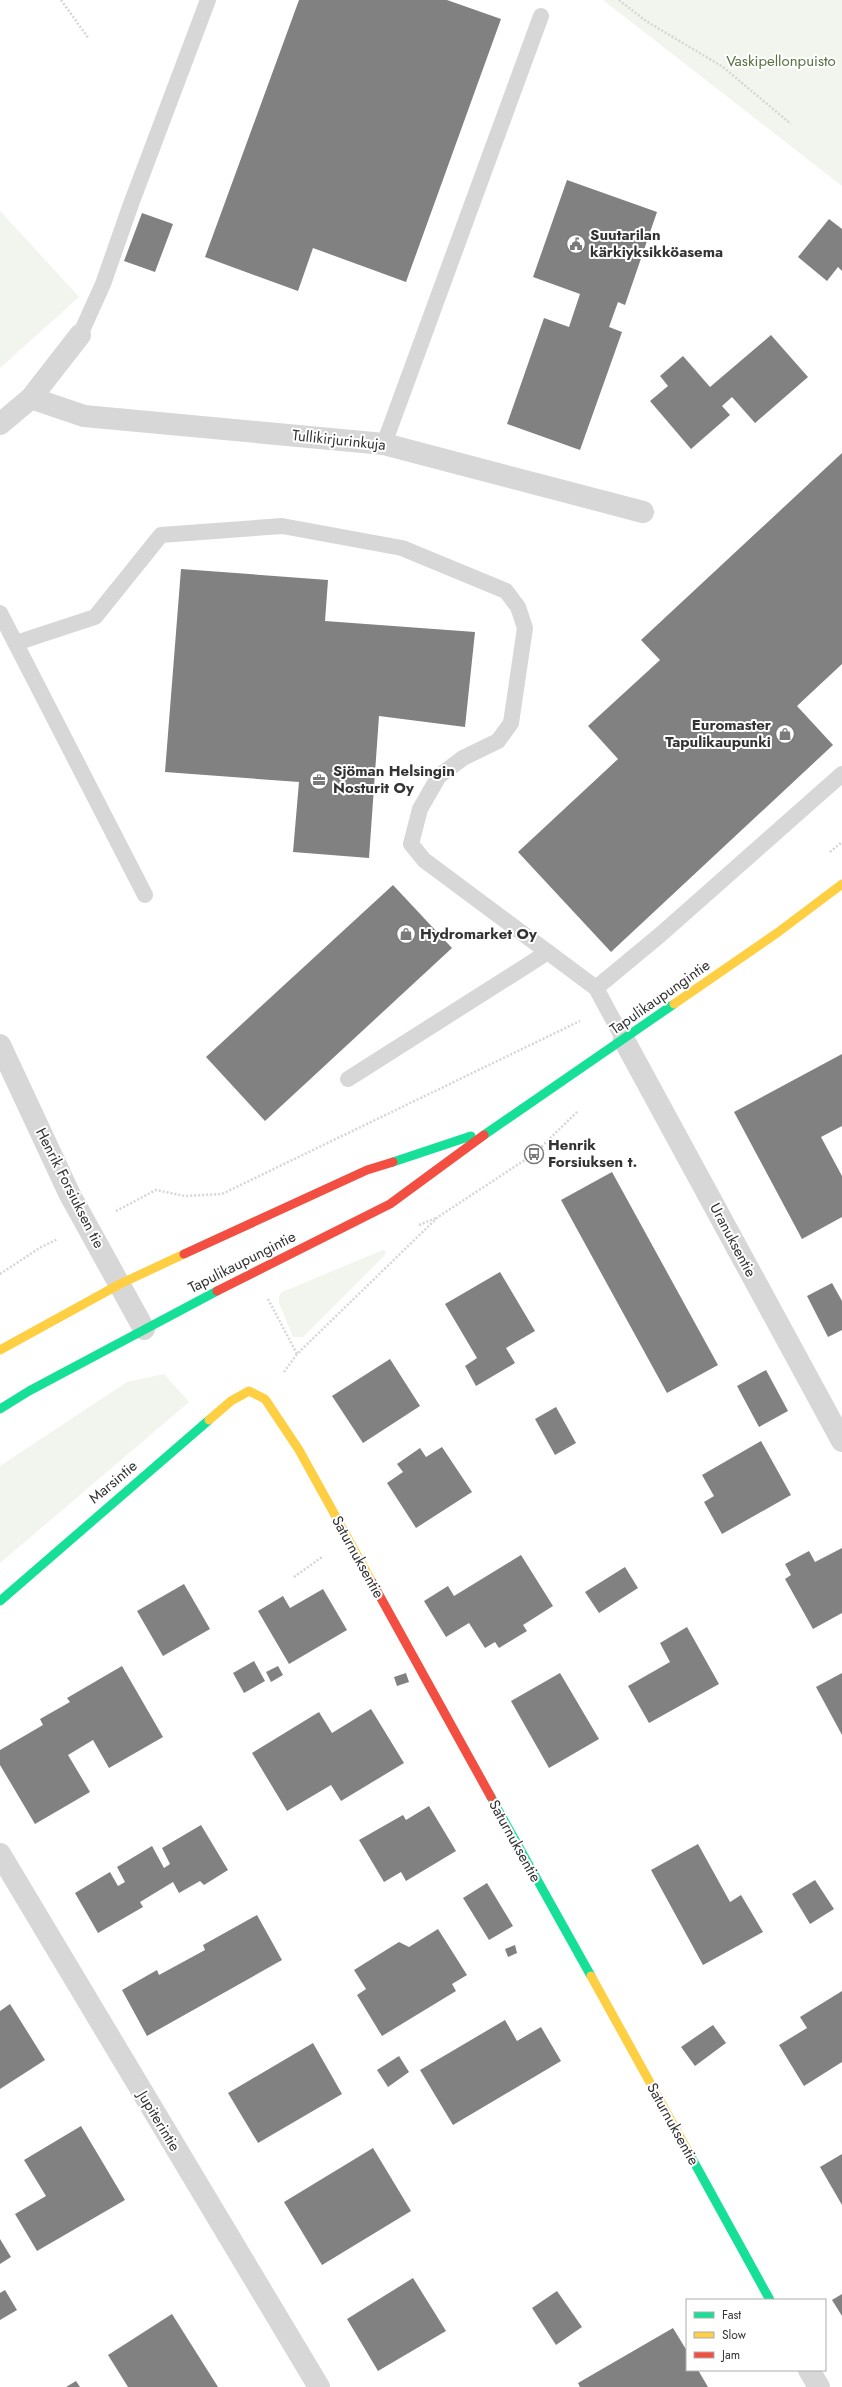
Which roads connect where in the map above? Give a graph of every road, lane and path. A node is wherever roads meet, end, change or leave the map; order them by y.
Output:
1 (61, 0) edge
2 (208, 0) edge
3 (619, 0) edge
4 (541, 16) dead end
5 (89, 39) dead end
6 (791, 124) dead end
7 (80, 335) joint
8 (31, 398) junction
9 (0, 424) edge
10 (384, 444) junction
11 (643, 512) dead end
12 (0, 613) edge
13 (16, 643) junction
14 (842, 774) edge
15 (842, 842) edge
16 (826, 856) dead end
17 (842, 884) edge
18 (145, 895) dead end
19 (548, 952) junction
20 (596, 988) junction
21 (606, 1008) junction
22 (624, 1040) junction
23 (0, 1045) edge
24 (348, 1079) dead end
25 (581, 1108) dead end
26 (491, 1130) junction
27 (156, 1190) dead end
28 (41, 1247) dead end
29 (0, 1274) edge
30 (120, 1284) junction
31 (264, 1292) dead end
32 (144, 1329) junction
33 (0, 1350) edge
34 (297, 1354) junction
35 (249, 1391) joint
36 (265, 1399) junction
37 (0, 1409) edge
38 (842, 1441) edge
39 (0, 1601) edge
40 (0, 1854) edge
41 (769, 2299) edge
42 (810, 2371) edge
43 (319, 2387) edge
44 (818, 2387) edge

1 - 5 path
2 - 7 lane
3 - 6 path
4 - 10 lane
7 - 8 street
8 - 9 street
8 - 10 street, Tullikirjurinkuja
10 - 11 street, Tullikirjurinkuja
12 - 13 lane
13 - 18 lane
13 - 19 lane
14 - 20 lane
15 - 16 path
17 - 22 main road, Tapulikaupungintie
19 - 20 lane
19 - 24 lane
20 - 21 lane
21 - 22 lane
21 - 27 path
22 - 26 main road, Tapulikaupungintie
22 - 38 street, Uranuksentie
23 - 30 street, Henrik Forsiuksen tie
25 - 34 path
26 - 30 main road, Tapulikaupungintie
26 - 32 main road, Tapulikaupungintie
28 - 29 path
30 - 32 street, Henrik Forsiuksen tie
30 - 33 main road, Tapulikaupungintie
31 - 34 path
32 - 37 main road, Tapulikaupungintie
34 - 36 path
35 - 36 main road, Saturnuksentie
35 - 39 main road, Marsintie
36 - 41 main road, Saturnuksentie
40 - 43 street, Jupiterintie
42 - 44 street

